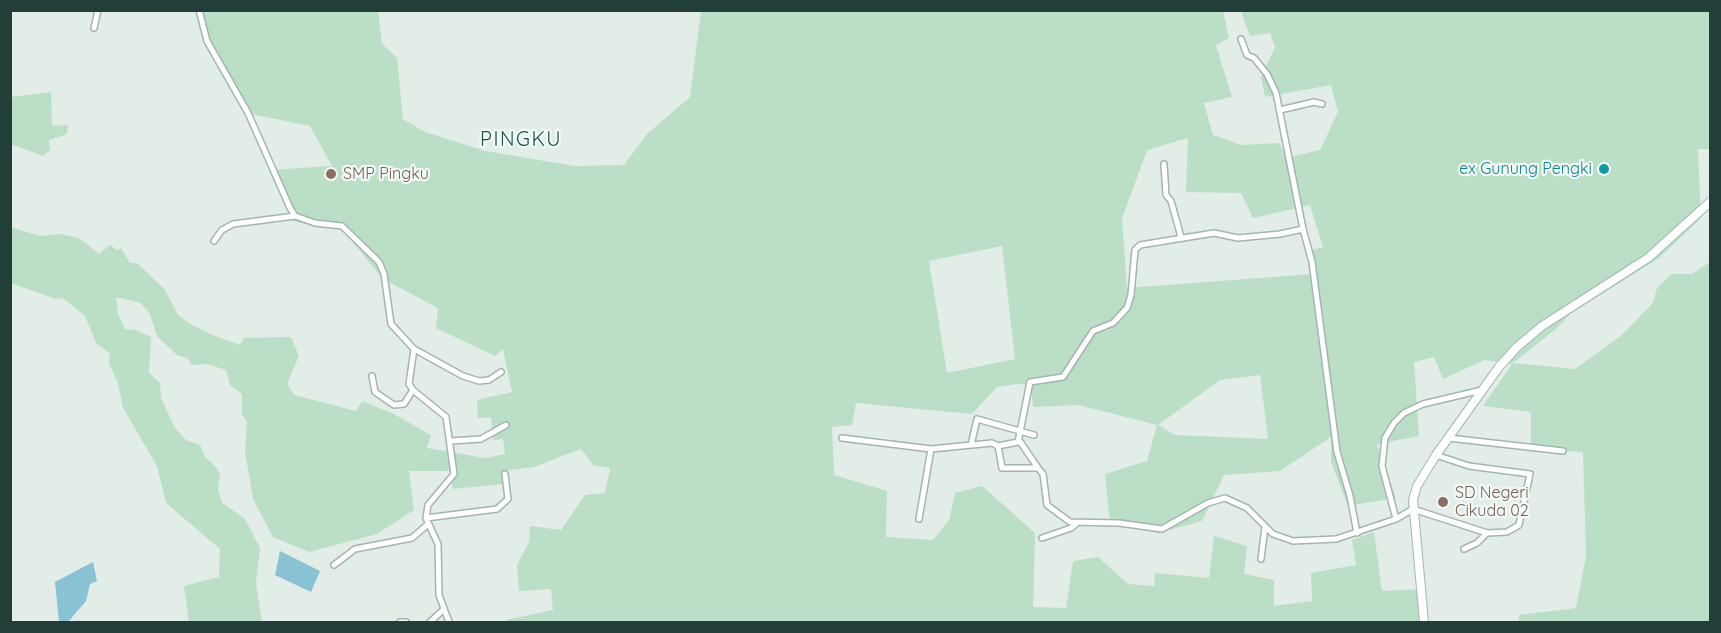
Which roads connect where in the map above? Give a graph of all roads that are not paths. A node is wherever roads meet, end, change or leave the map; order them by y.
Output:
1 (98, 10) edge
2 (199, 10) edge
3 (94, 28) dead end
4 (1241, 39) dead end
5 (1322, 104) dead end
6 (1280, 110) junction
7 (1164, 164) dead end
8 (1710, 201) edge
9 (295, 216) junction
10 (1303, 229) junction
11 (1181, 237) junction
12 (213, 241) dead end
13 (414, 349) junction
14 (501, 372) dead end
15 (372, 376) dead end
16 (413, 390) junction
17 (1484, 390) junction
18 (506, 425) dead end
19 (1021, 432) junction
20 (1034, 435) dead end
21 (842, 438) dead end
22 (1449, 438) junction
23 (1019, 440) junction
24 (451, 441) junction
25 (971, 445) junction
26 (998, 446) junction
27 (930, 449) junction
28 (1563, 451) dead end
29 (1436, 455) junction
30 (1038, 468) junction
31 (505, 474) dead end
32 (1413, 509) junction
33 (426, 518) junction
34 (919, 519) dead end
35 (1396, 519) junction
36 (1077, 523) junction
37 (428, 525) junction
38 (1265, 527) junction
39 (1357, 533) junction
40 (1487, 533) junction
41 (1042, 538) dead end
42 (1464, 549) dead end
43 (1262, 559) dead end
44 (333, 565) dead end
45 (443, 610) junction
46 (430, 622) edge
47 (449, 622) edge
48 (1424, 622) edge

1 - 3 street
2 - 9 street
4 - 6 street
5 - 6 street
6 - 10 street
7 - 11 street
8 - 17 street
9 - 12 street
9 - 13 street
10 - 11 street
10 - 39 street
11 - 19 street
13 - 14 street
13 - 16 street
15 - 16 street
16 - 24 street
17 - 22 street
17 - 35 street
18 - 24 street
19 - 20 street
19 - 23 street
19 - 25 street
21 - 27 street
22 - 28 street
22 - 29 street
23 - 26 street
23 - 30 street
24 - 33 street
25 - 26 street
25 - 27 street
26 - 30 street
27 - 34 street
29 - 32 street
29 - 40 street
30 - 36 street
31 - 33 street
32 - 35 street
32 - 40 street
32 - 48 street
33 - 37 street
35 - 39 street
36 - 38 street
36 - 41 street
37 - 44 street
37 - 45 street
38 - 39 street
38 - 43 street
40 - 42 street
45 - 46 street
45 - 47 street

